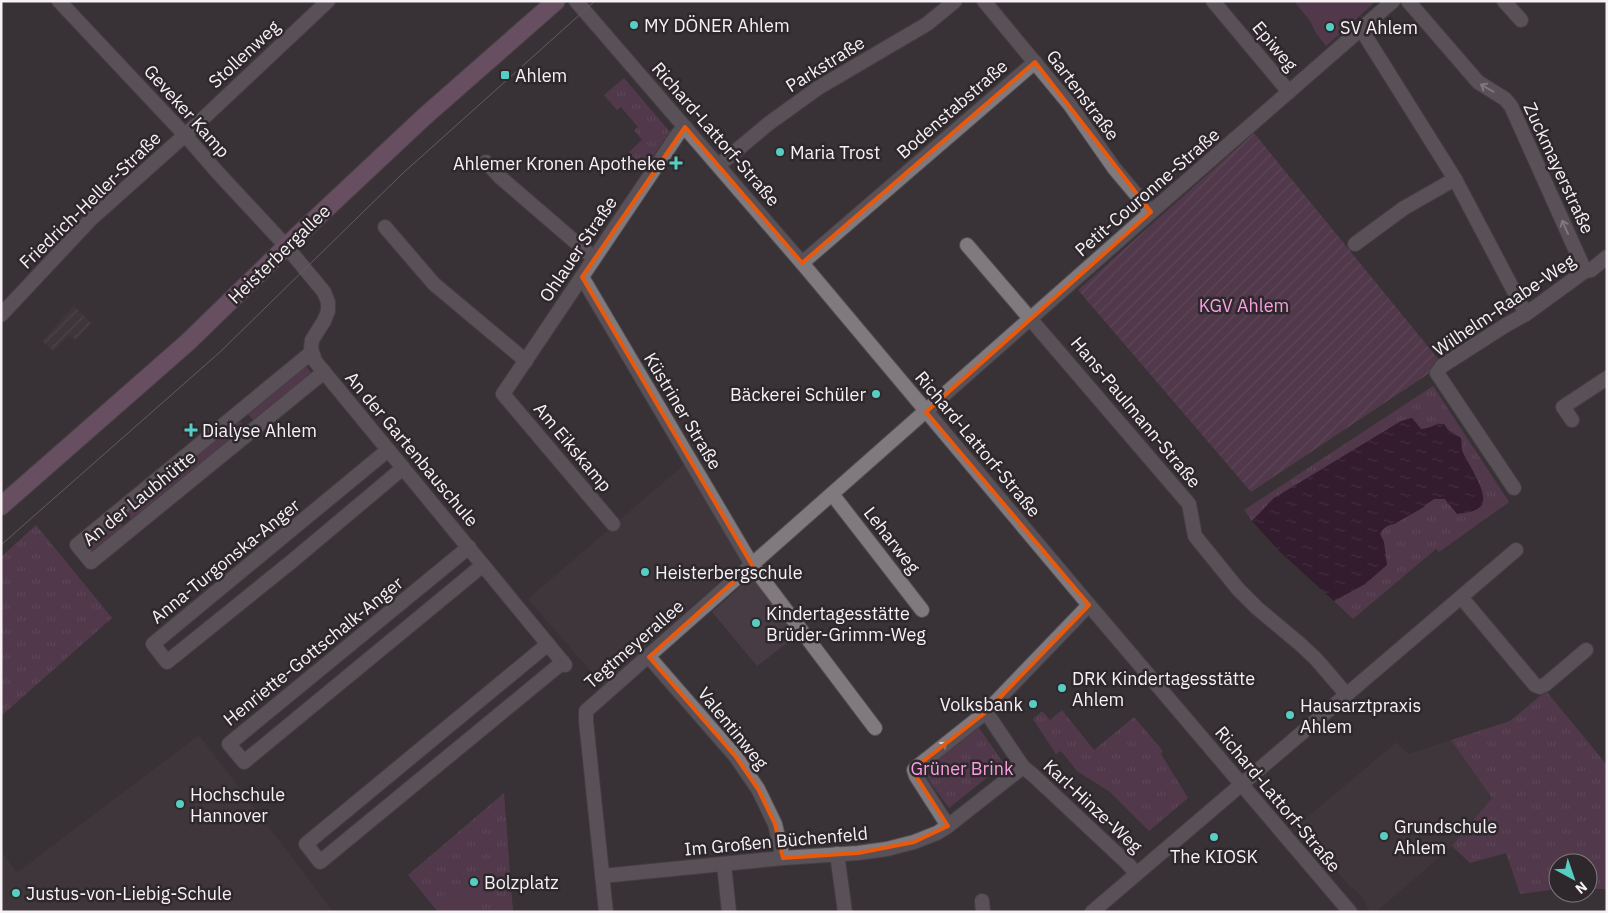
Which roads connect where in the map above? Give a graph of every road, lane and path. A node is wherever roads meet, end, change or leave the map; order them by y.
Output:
1 (59, 1) edge
2 (328, 1) edge
3 (556, 1) edge
4 (576, 1) edge
5 (955, 1) edge
6 (984, 1) edge
7 (1213, 1) edge
8 (1393, 1) edge
9 (1408, 1) edge
10 (1504, 1) edge
11 (1521, 20) dead end
12 (1361, 29) junction
13 (1035, 62) junction
14 (1289, 92) junction
15 (685, 127) junction
16 (184, 135) junction
17 (486, 162) dead end
18 (719, 165) junction
19 (1455, 179) junction
20 (1151, 212) junction
21 (385, 226) dead end
22 (1355, 244) dead end
23 (967, 245) dead end
24 (286, 246) junction
25 (1607, 257) edge
26 (594, 258) junction
27 (802, 263) junction
28 (1585, 271) junction
29 (582, 277) junction
30 (1526, 314) junction
31 (1, 315) edge
32 (1031, 318) junction
33 (312, 352) junction
34 (526, 361) junction
35 (324, 372) junction
36 (1607, 378) edge
37 (503, 394) joint
38 (240, 410) junction
39 (926, 412) junction
40 (1572, 420) dead end
41 (255, 428) junction
42 (388, 450) junction
43 (403, 468) junction
44 (1514, 488) dead end
45 (832, 494) junction
46 (2, 504) edge
47 (321, 506) junction
48 (120, 510) junction
49 (336, 524) junction
50 (613, 524) dead end
51 (134, 527) junction
52 (469, 547) junction
53 (1516, 550) dead end
54 (483, 565) junction
55 (752, 565) junction
56 (1461, 597) junction
57 (400, 604) junction
58 (1089, 605) junction
59 (199, 606) junction
60 (922, 610) dead end
61 (415, 622) junction
62 (214, 624) junction
63 (548, 644) junction
64 (1586, 650) dead end
65 (649, 657) junction
66 (1347, 695) junction
67 (478, 702) junction
68 (279, 703) junction
69 (986, 712) junction
70 (493, 720) junction
71 (293, 721) junction
72 (875, 728) dead end
73 (1023, 767) junction
74 (1242, 784) junction
75 (359, 800) junction
76 (373, 820) junction
77 (948, 826) junction
78 (837, 854) junction
79 (783, 858) junction
80 (724, 864) junction
81 (1136, 873) junction
82 (602, 876) junction
83 (1108, 907) edge
84 (606, 912) edge
85 (729, 912) edge
86 (845, 912) edge
87 (1092, 912) edge
88 (1350, 912) edge

1 - 16 street, Geveker Kamp
2 - 16 street, Stollenweg
3 - 24 main road, Heisterbergallee
4 - 15 street, Richard-Lattorf-Straße
5 - 18 street, Parkstraße
6 - 13 street, Gartenstraße
7 - 14 street, Epiweg
8 - 12 street, Petit-Couronne-Straße
28 -> 9 street, Zuckmayerstraße
10 - 11 street
12 - 14 street, Petit-Couronne-Straße
12 - 19 street
13 - 20 street, Gartenstraße
13 - 27 street, Bodenstabstraße
14 - 20 street, Petit-Couronne-Straße
15 - 18 street, Richard-Lattorf-Straße
15 - 26 street, Ohlauer Straße
16 - 24 street, Geveker Kamp
16 - 31 street, Friedrich-Heller-Straße
17 - 26 street
18 - 27 street, Richard-Lattorf-Straße
19 - 22 street
19 - 30 street
20 - 32 street, Petit-Couronne-Straße
21 - 34 street
23 - 32 street, Hans-Paulmann-Straße
24 - 33 street
24 - 46 main road, Heisterbergallee
25 - 28 street, Wilhelm-Raabe-Weg
26 - 29 street, Ohlauer Straße
27 - 39 street, Richard-Lattorf-Straße
28 - 30 street, Wilhelm-Raabe-Weg
29 - 34 street, Ohlauer Straße
29 - 55 street, Küstriner Straße
30 - 44 street, Wilhelm-Raabe-Weg
32 - 39 street, Petit-Couronne-Straße
32 - 66 street, Hans-Paulmann-Straße
33 - 35 street, An der Gartenbauschule
33 - 38 street, An der Laubhütte
34 - 37 street, Ohlauer Straße
35 - 41 street, An der Laubhütte
35 - 42 street, An der Gartenbauschule
36 - 40 street
37 - 50 street, Am Eikskamp
38 - 41 street
38 - 48 street, An der Laubhütte
39 - 45 street, Tegtmeyerallee
39 - 58 street, Richard-Lattorf-Straße
41 - 51 street, An der Laubhütte
42 - 43 street, An der Gartenbauschule
42 - 47 street, Anna-Turgonska-Anger
43 - 49 street, Anna-Turgonska-Anger
43 - 52 street, An der Gartenbauschule
45 - 55 street, Tegtmeyerallee
45 - 60 street, Leharweg
47 - 49 street
47 - 59 street, Anna-Turgonska-Anger
48 - 51 street
48 - 51 street, An der Laubhütte
49 - 62 street, Anna-Turgonska-Anger
52 - 54 street, An der Gartenbauschule
52 - 57 street, Henriette-Gottschalk-Anger
53 - 56 street
54 - 61 street, Henriette-Gottschalk-Anger
54 - 63 street, An der Gartenbauschule
55 - 65 street, Tegtmeyerallee
55 - 72 street, Küstriner Straße
56 - 64 street
56 - 66 street
57 - 61 street
57 - 68 street, Henriette-Gottschalk-Anger
58 - 69 street
58 - 74 street, Richard-Lattorf-Straße
59 - 62 street
59 - 62 street, Anna-Turgonska-Anger
61 - 71 street, Henriette-Gottschalk-Anger
63 - 67 street
63 - 70 street, An der Gartenbauschule
65 - 79 street, Valentinweg
65 - 82 street, Tegtmeyerallee
66 - 74 street
67 - 70 street
67 - 75 street
68 - 71 street
68 - 71 street, Henriette-Gottschalk-Anger
69 - 73 street
77 -> 69 street
70 - 76 street
73 - 77 street, Im Großen Büchenfeld
73 - 81 street, Karl-Hinze-Weg
74 - 81 street
74 - 88 street, Richard-Lattorf-Straße
75 - 76 street
75 - 76 street
77 - 78 street, Im Großen Büchenfeld
78 - 79 street, Im Großen Büchenfeld
78 - 86 street
79 - 80 street, Im Großen Büchenfeld
80 - 82 street, Im Großen Büchenfeld
80 - 85 street
81 - 83 street
82 - 84 street, Tegtmeyerallee
83 - 87 street

